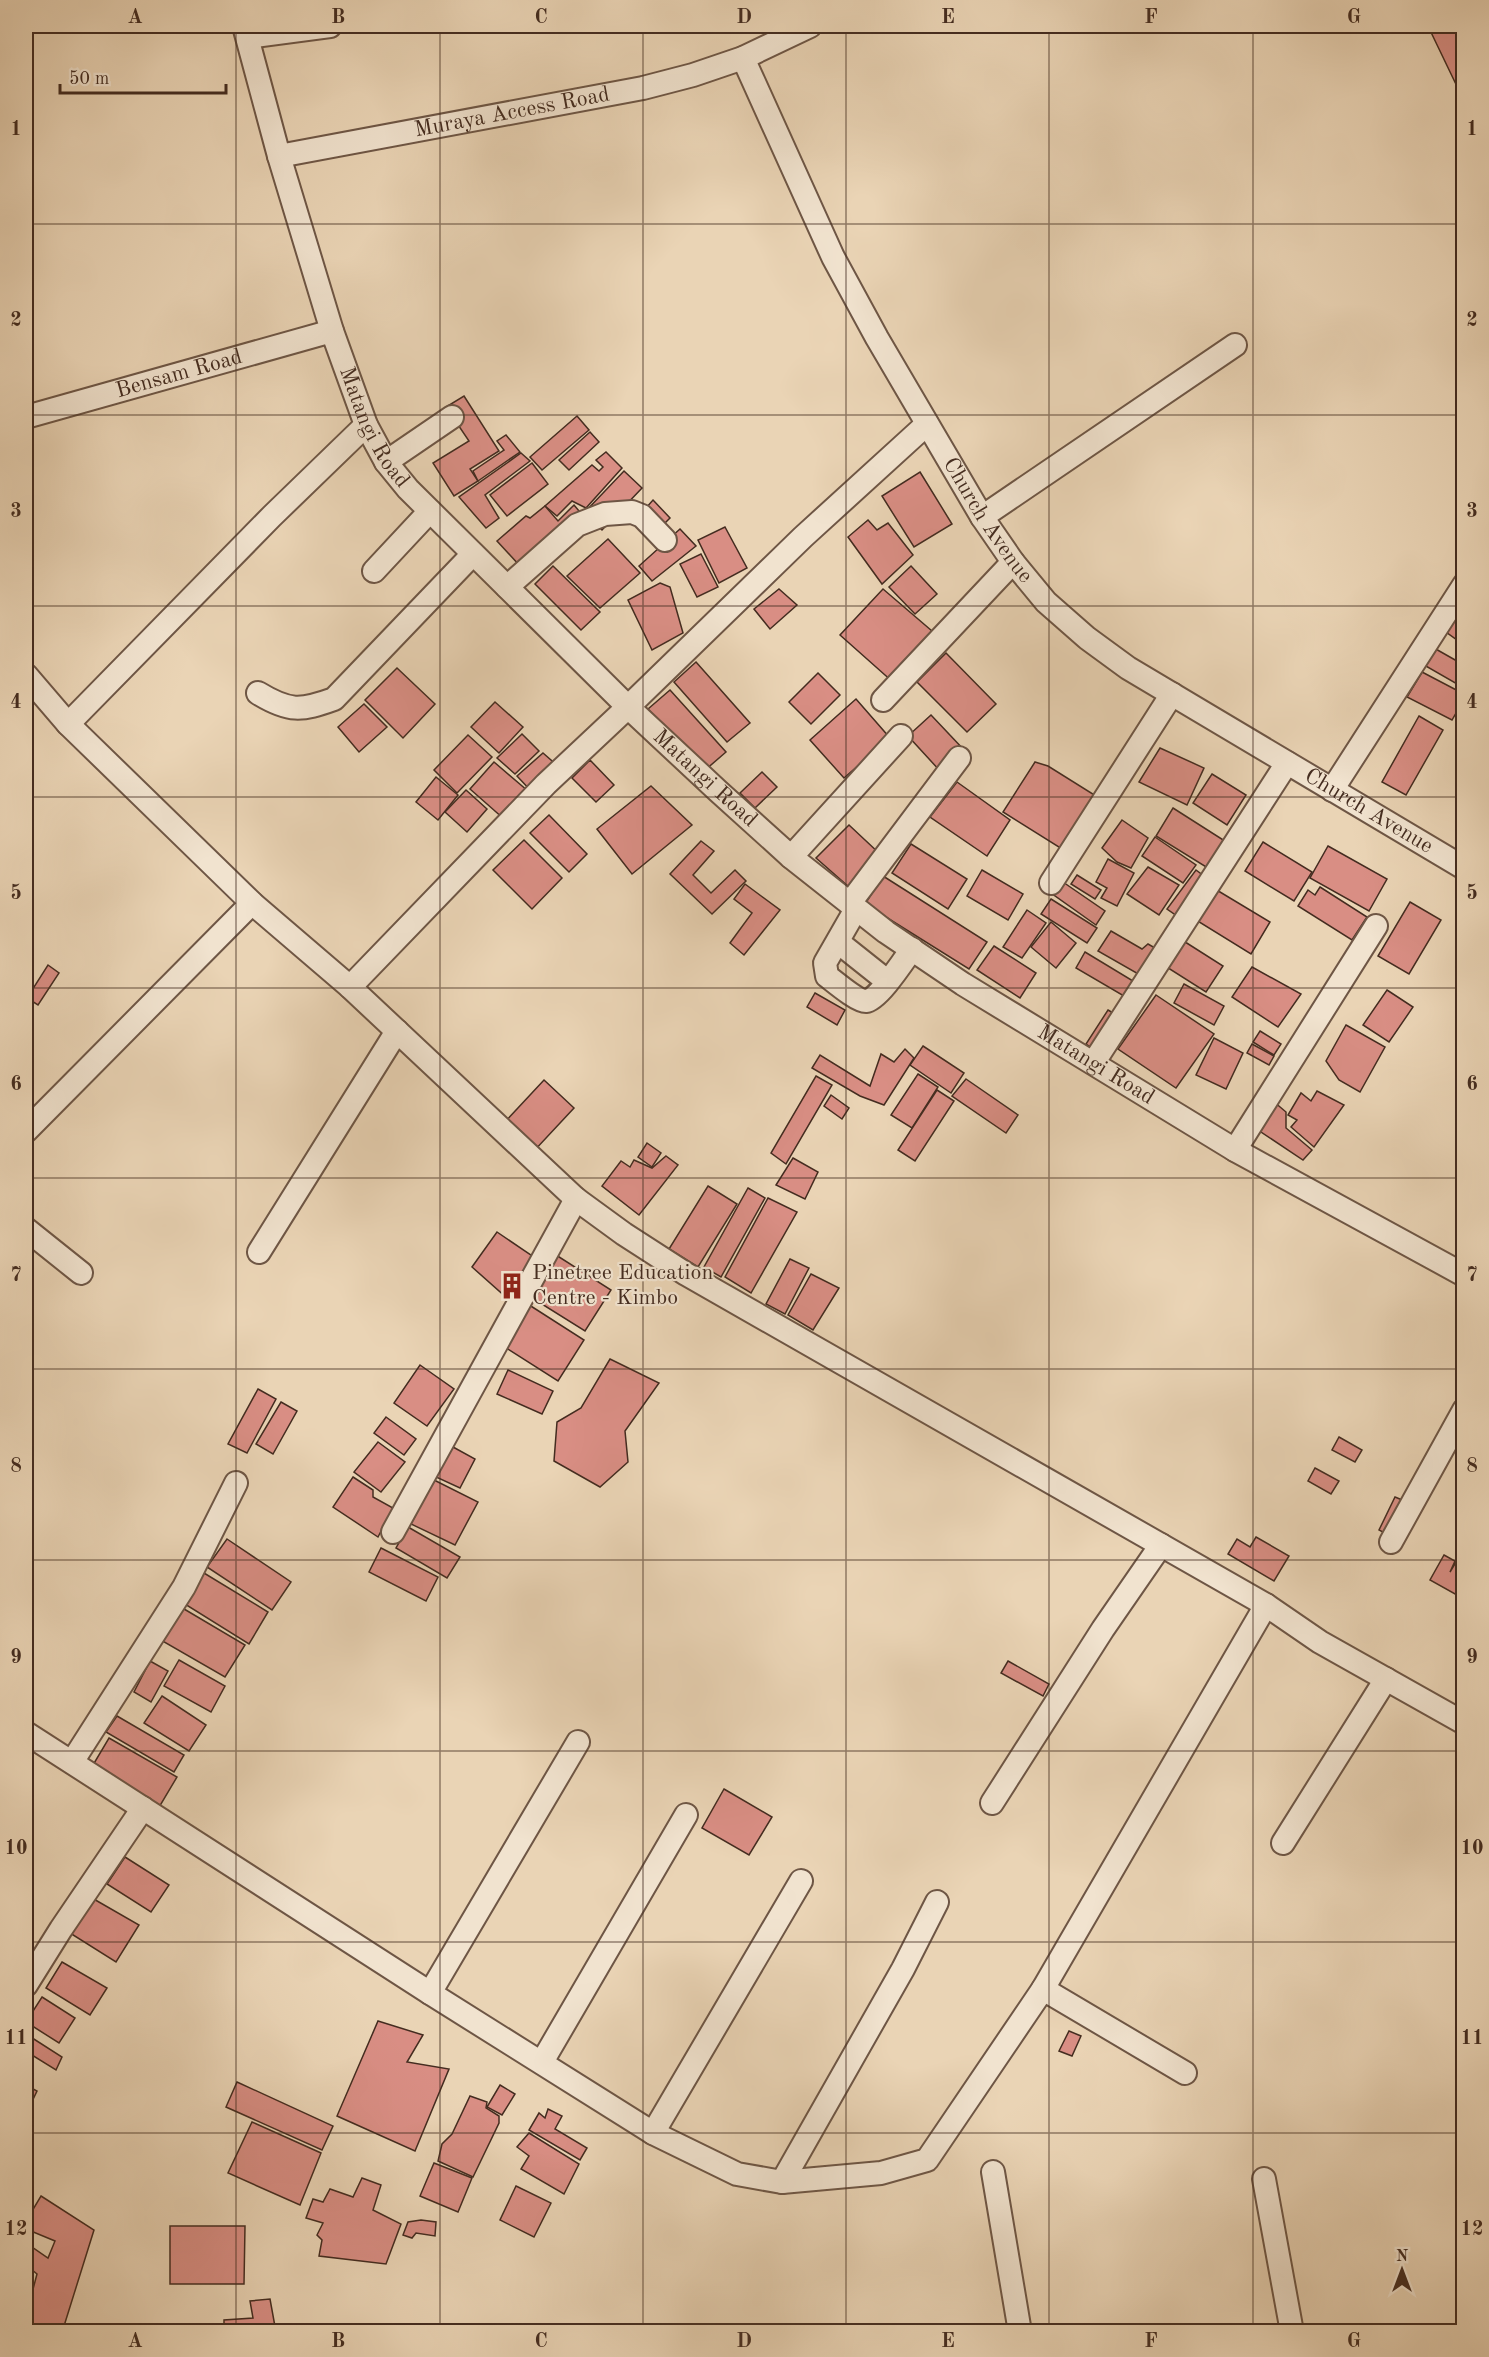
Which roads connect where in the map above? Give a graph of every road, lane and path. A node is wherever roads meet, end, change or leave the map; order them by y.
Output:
1 (330, 26) edge
2 (810, 26) edge
3 (246, 32) edge
4 (743, 58) junction
5 (279, 156) junction
6 (332, 332) junction
7 (1235, 345) dead end
8 (26, 417) edge
9 (452, 417) dead end
10 (927, 423) junction
11 (366, 425) junction
12 (386, 462) junction
13 (430, 511) junction
14 (981, 517) junction
15 (665, 540) dead end
16 (473, 554) junction
17 (1012, 562) junction
18 (374, 571) dead end
19 (1464, 585) edge
20 (507, 587) junction
21 (26, 675) edge
22 (258, 693) dead end
23 (1172, 694) junction
24 (883, 700) dead end
25 (628, 707) junction
26 (68, 724) junction
27 (901, 736) dead end
28 (959, 758) dead end
29 (1287, 763) junction
30 (1332, 790) junction
31 (791, 857) junction
32 (1464, 868) edge
33 (1051, 883) dead end
34 (252, 903) junction
35 (853, 906) junction
36 (1376, 926) dead end
37 (838, 942) junction
38 (912, 949) junction
39 (887, 981) junction
40 (350, 987) junction
41 (397, 1031) junction
42 (1094, 1062) junction
43 (26, 1131) edge
44 (1235, 1150) junction
45 (576, 1199) junction
46 (26, 1229) edge
47 (259, 1252) dead end
48 (81, 1273) dead end
49 (1464, 1275) edge
50 (1464, 1410) edge
51 (236, 1483) dead end
52 (393, 1532) dead end
53 (1391, 1542) dead end
54 (1161, 1545) junction
55 (1266, 1605) junction
56 (1386, 1679) junction
57 (1464, 1723) edge
58 (27, 1736) edge
59 (578, 1743) dead end
60 (72, 1762) junction
61 (992, 1803) dead end
62 (143, 1809) junction
63 (686, 1815) dead end
64 (1283, 1843) dead end
65 (801, 1881) dead end
66 (936, 1902) dead end
67 (26, 1985) edge
68 (1043, 1989) junction
69 (430, 1993) junction
70 (542, 2062) junction
71 (1185, 2073) dead end
72 (653, 2133) junction
73 (993, 2172) dead end
74 (1264, 2180) dead end
75 (782, 2182) junction
76 (1020, 2331) edge
77 (1292, 2331) edge

1 - 3 street
2 - 4 street
3 - 5 street, Matangi Road
4 - 5 street, Muraya Access Road
4 - 10 street, Church Avenue
5 - 6 street, Matangi Road
6 - 8 street, Bensam Road
6 - 11 street, Matangi Road
7 - 14 street
9 - 12 street
10 - 14 street, Church Avenue
10 - 25 street
11 - 12 street, Matangi Road
11 - 26 street
12 - 13 street, Matangi Road
13 - 16 street, Matangi Road
13 - 18 street
14 - 17 street, Church Avenue
15 - 20 street
16 - 20 street, Matangi Road
16 - 22 street
17 - 23 street, Church Avenue
17 - 24 street
19 - 30 street
20 - 25 street, Matangi Road
21 - 26 street
23 - 29 street, Church Avenue
23 - 33 street
25 - 31 street, Matangi Road
25 - 40 street
26 - 34 street
27 - 31 street
28 - 35 street
29 - 30 street, Church Avenue
29 - 42 street
30 - 32 street, Church Avenue
31 - 35 street, Matangi Road
34 - 40 street
34 - 43 street
35 - 37 street
35 - 38 street, Matangi Road
36 - 44 street
37 - 39 street
37 - 39 street
38 - 39 street
38 - 42 street, Matangi Road
40 - 41 street
41 - 45 street
41 - 47 street
42 - 44 street, Matangi Road
44 - 49 street, Matangi Road
45 - 52 street
45 - 54 street
46 - 48 street
50 - 53 street
51 - 60 street
54 - 55 street
54 - 61 street
55 - 56 street
55 - 68 street
56 - 57 street
56 - 64 street
58 - 60 street
59 - 69 street
60 - 62 street
62 - 67 street
62 - 69 street
63 - 70 street
65 - 72 street
66 - 75 street
68 - 71 street
68 - 75 street
69 - 70 street
70 - 72 street
72 - 75 street
73 - 76 street
74 - 77 street

